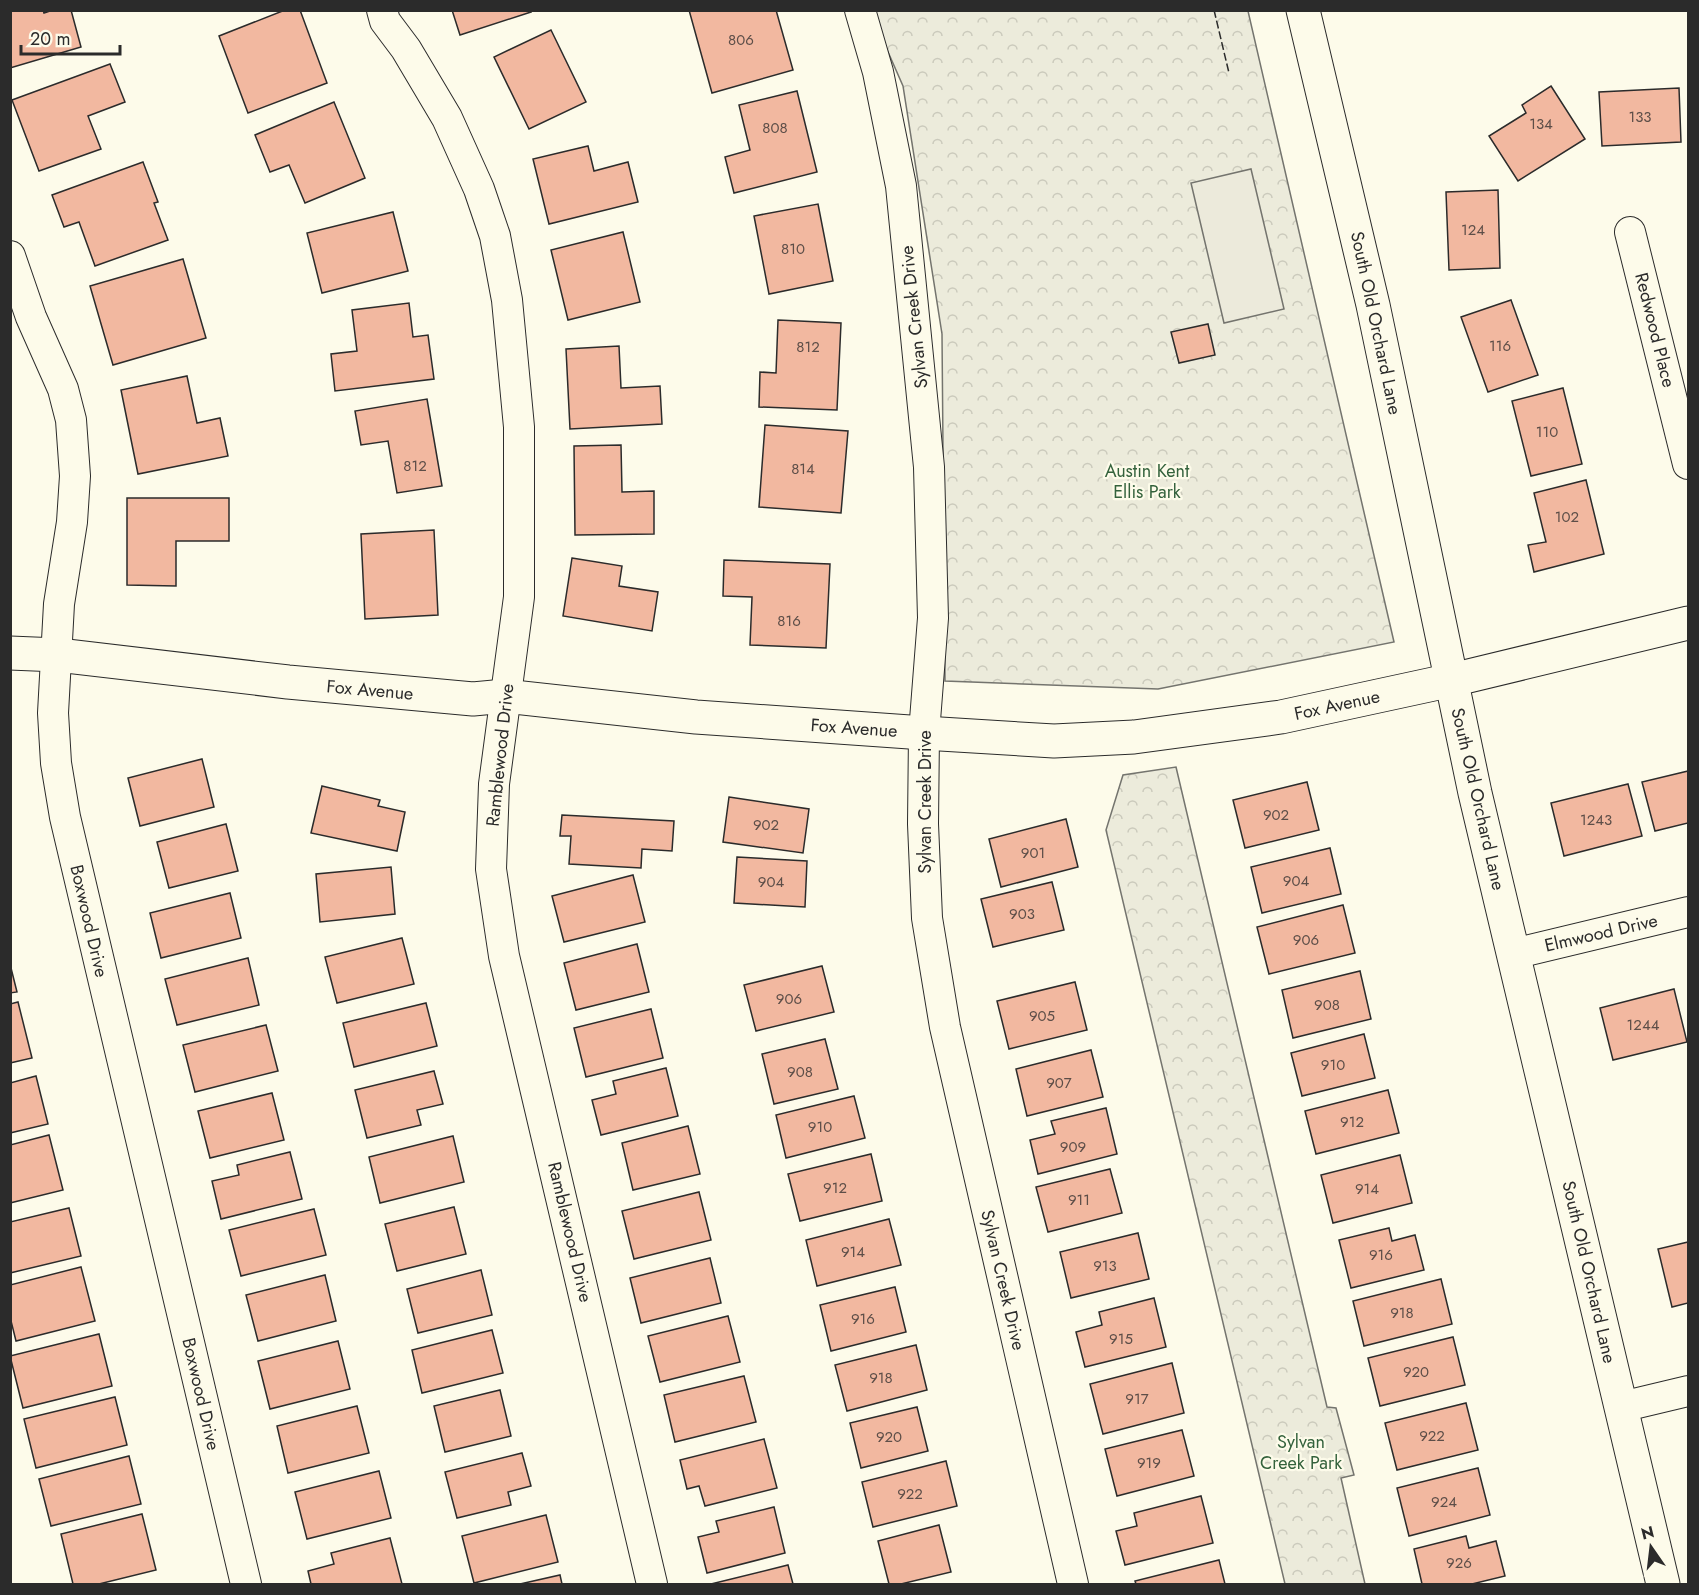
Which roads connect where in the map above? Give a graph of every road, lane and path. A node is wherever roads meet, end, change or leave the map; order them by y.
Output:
1 (382, 10) edge
2 (860, 10) edge
3 (1303, 10) edge
4 (1630, 232) dead end
5 (10, 256) edge
6 (1689, 464) edge
7 (1689, 623) edge
8 (10, 653) edge
9 (58, 655) junction
10 (1452, 680) junction
11 (506, 696) junction
12 (924, 734) junction
13 (1689, 912) edge
14 (1513, 954) junction
15 (1689, 1391) edge
16 (1621, 1407) junction
17 (246, 1584) edge
18 (652, 1584) edge
19 (1073, 1584) edge
20 (1663, 1584) edge

1 - 11 street, Ramblewood Drive
2 - 12 street, Sylvan Creek Drive
3 - 10 main road, South Old Orchard Lane
4 - 6 street, Redwood Place
5 - 9 street, Boxwood Drive
7 - 10 main road, Fox Avenue
8 - 9 main road, Fox Avenue
9 - 11 main road, Fox Avenue
9 - 17 street, Boxwood Drive
10 - 12 main road, Fox Avenue
10 - 14 main road, South Old Orchard Lane
11 - 12 main road, Fox Avenue
11 - 18 street, Ramblewood Drive
12 - 19 street, Sylvan Creek Drive
13 - 14 street, Elmwood Drive
14 - 16 main road, South Old Orchard Lane
15 - 16 street
16 - 20 main road, South Old Orchard Lane

